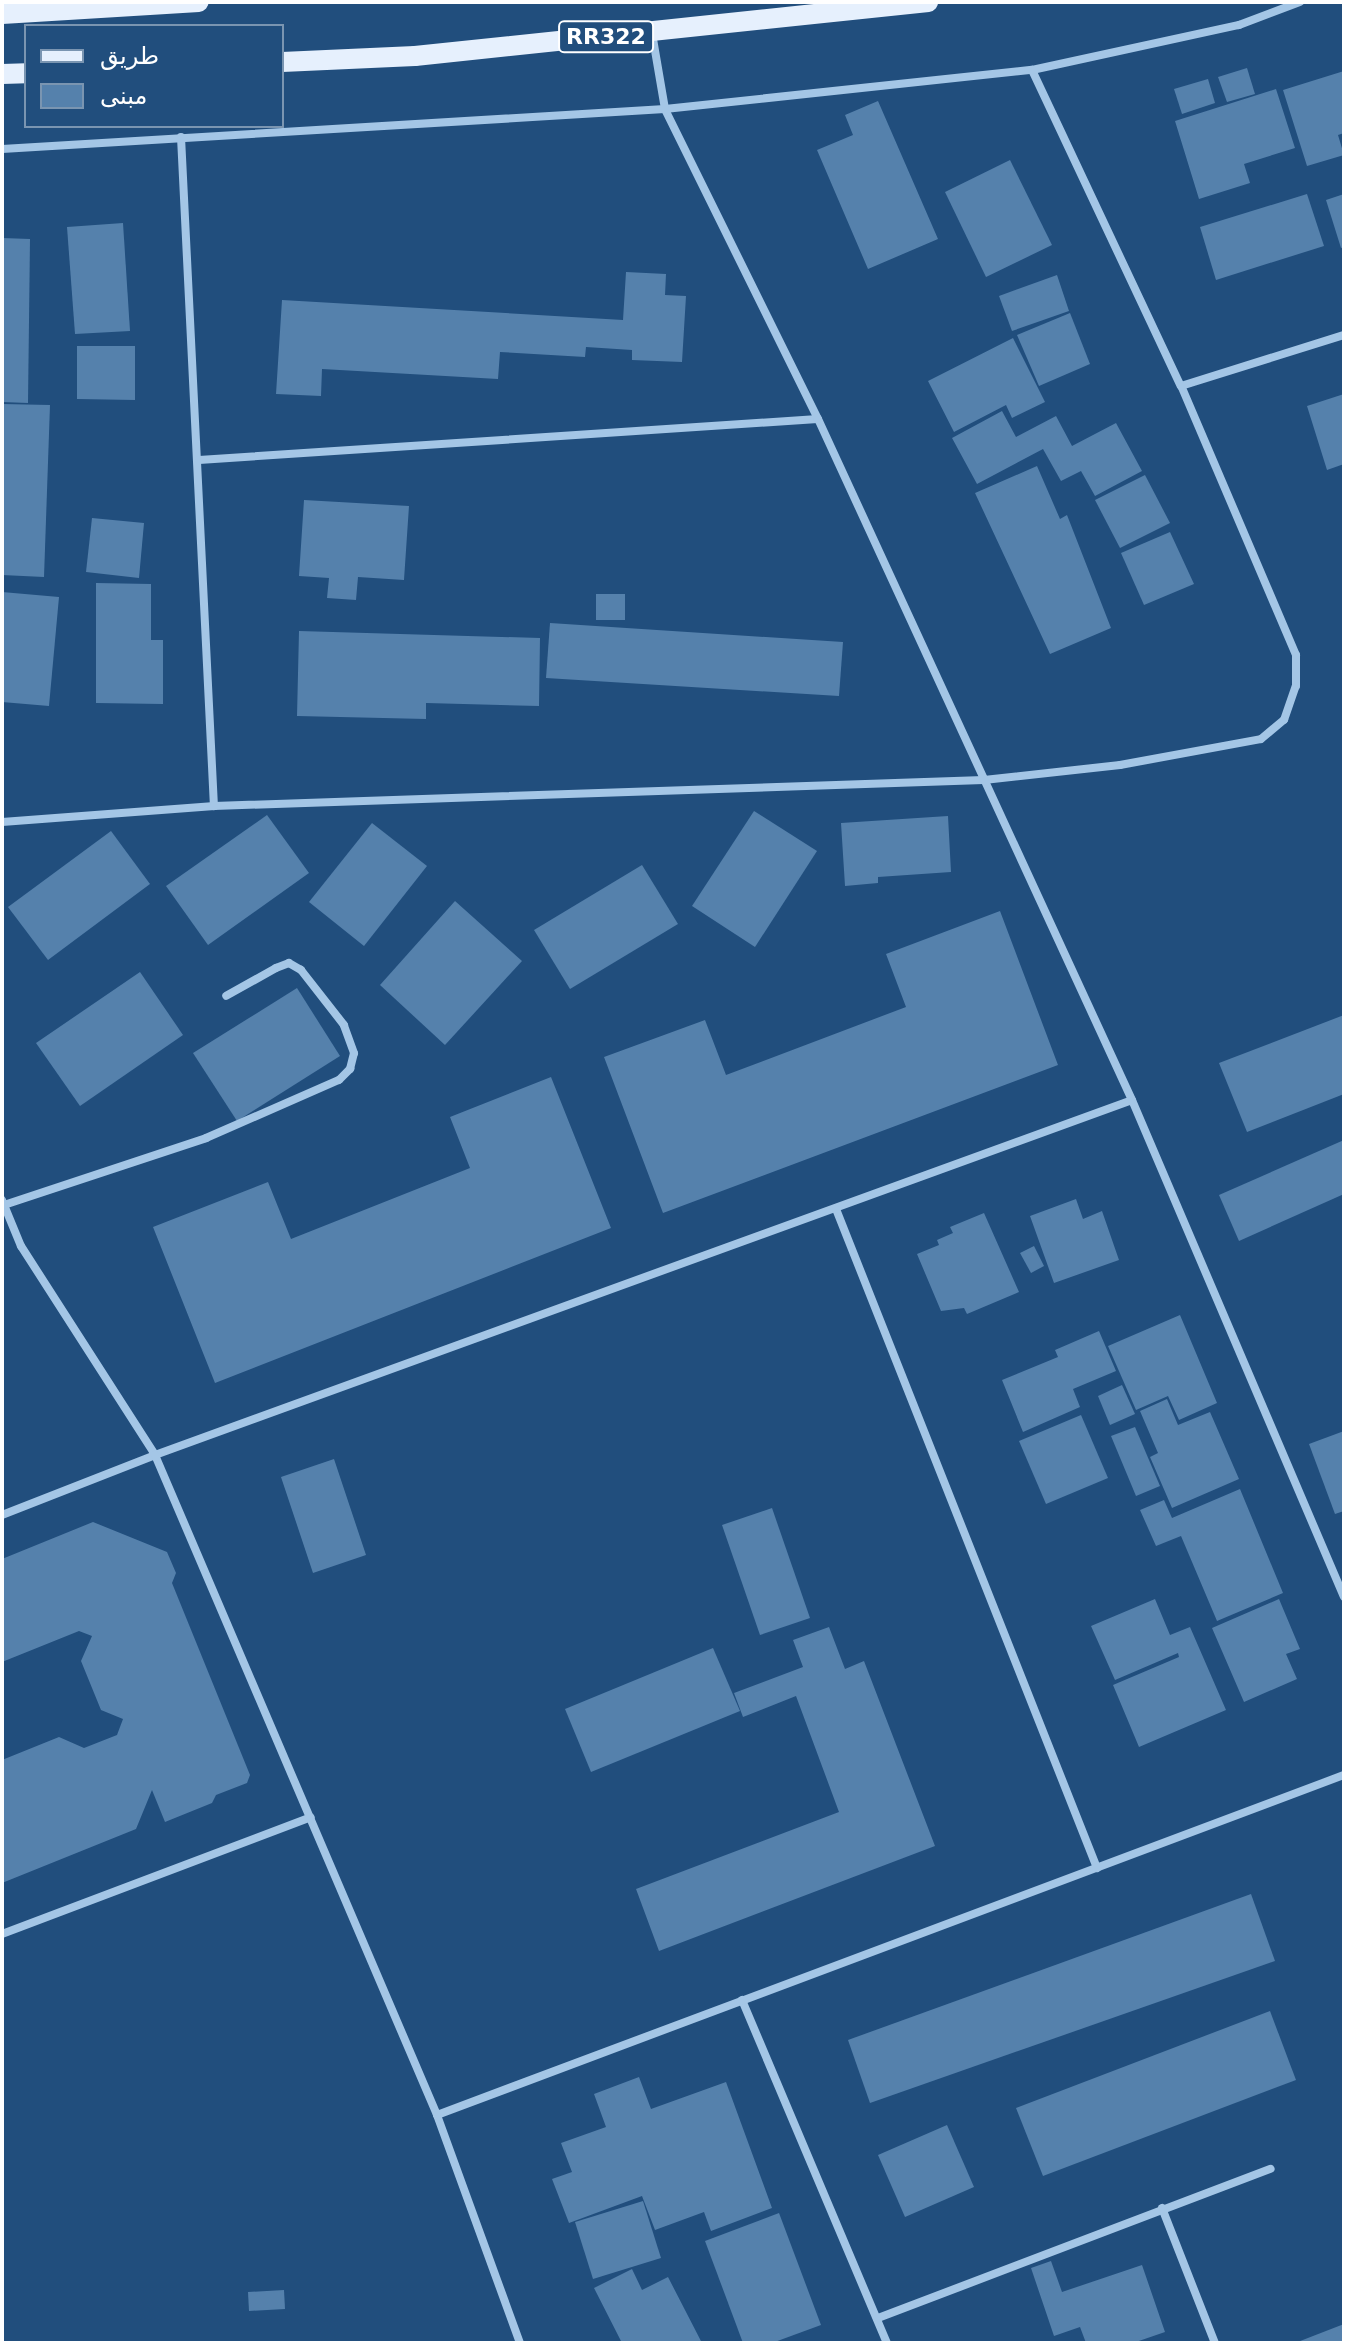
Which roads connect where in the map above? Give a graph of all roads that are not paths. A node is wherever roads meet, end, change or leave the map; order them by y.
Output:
1 (199, 2) edge
2 (928, 2) edge
3 (1300, 2) edge
4 (2, 14) edge
5 (652, 32) junction
6 (284, 62) edge
7 (1032, 70) junction
8 (24, 73) edge
9 (2, 74) edge
10 (665, 109) junction
11 (181, 137) junction
12 (2, 149) edge
13 (1344, 335) edge
14 (1181, 386) junction
15 (818, 419) junction
16 (199, 460) junction
17 (984, 780) junction
18 (214, 806) junction
19 (2, 822) edge
20 (226, 996) dead end
21 (1132, 1100) junction
22 (3, 1203) edge
23 (836, 1209) junction
24 (155, 1455) junction
25 (2, 1515) edge
26 (1344, 1597) edge
27 (1344, 1775) edge
28 (311, 1817) junction
29 (1097, 1868) junction
30 (2, 1934) edge
31 (742, 2000) junction
32 (437, 2115) junction
33 (1271, 2169) dead end
34 (1162, 2208) junction
35 (878, 2318) junction
36 (520, 2343) edge
37 (887, 2343) edge
38 (1215, 2343) edge

1 - 4 main road
2 - 5 main road, RR322
3 - 7 street
5 - 6 main road, RR322
5 - 10 street
7 - 10 street
7 - 14 street
8 - 9 main road
10 - 11 street
10 - 15 street
11 - 12 street
11 - 16 street
13 - 14 street
14 - 17 street
15 - 16 street
15 - 17 street
16 - 18 street
17 - 18 street
17 - 21 street
18 - 19 street
20 - 22 street
21 - 23 street
21 - 26 street
22 - 24 street
23 - 24 street
23 - 29 street
24 - 25 street
24 - 28 street
27 - 29 street
28 - 30 street
28 - 32 street
29 - 31 street
31 - 32 street
31 - 35 street
32 - 36 street
33 - 34 street
34 - 35 street
34 - 38 street
35 - 37 street

